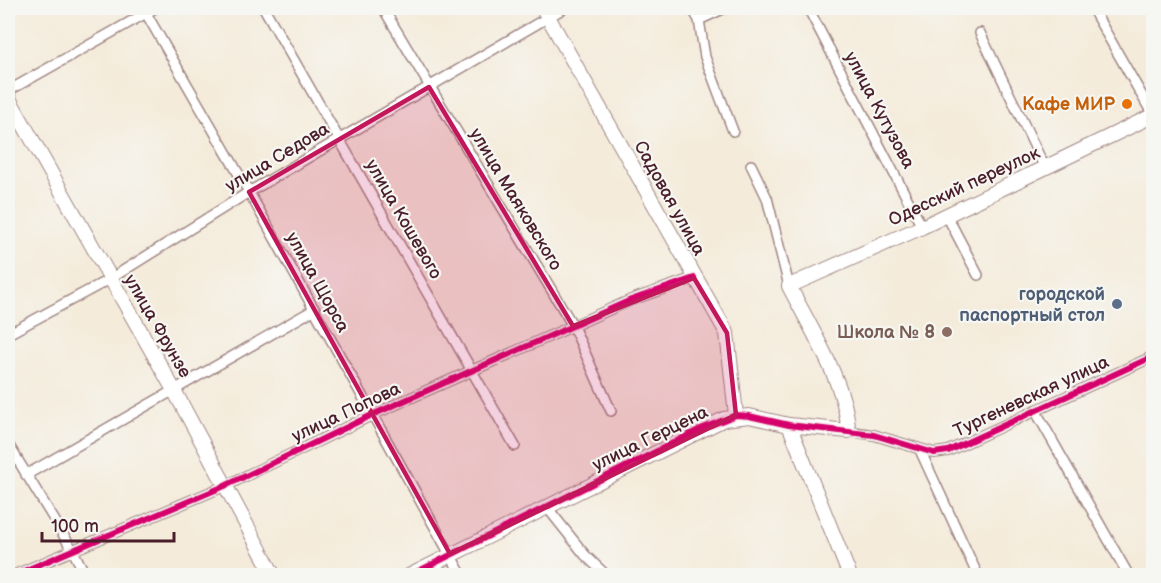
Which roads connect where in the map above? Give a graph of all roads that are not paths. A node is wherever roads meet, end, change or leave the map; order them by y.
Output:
1 (155, 8) edge
2 (264, 8) edge
3 (383, 8) edge
4 (564, 8) edge
5 (692, 8) edge
6 (725, 8) edge
7 (808, 8) edge
8 (1092, 8) edge
9 (144, 10) edge
10 (546, 12) edge
11 (699, 20) junction
12 (980, 33) dead end
13 (429, 87) junction
14 (8, 91) edge
15 (8, 97) edge
16 (1153, 115) edge
17 (733, 131) dead end
18 (340, 139) junction
19 (751, 165) dead end
20 (1046, 168) junction
21 (249, 192) junction
22 (947, 216) junction
23 (922, 227) junction
24 (978, 275) dead end
25 (694, 278) junction
26 (110, 279) junction
27 (789, 286) junction
28 (315, 309) junction
29 (573, 326) junction
30 (8, 334) edge
31 (1153, 356) edge
32 (472, 371) junction
33 (175, 392) junction
34 (1035, 410) junction
35 (611, 411) dead end
36 (736, 415) junction
37 (372, 416) junction
38 (789, 425) junction
39 (848, 430) junction
40 (8, 444) edge
41 (515, 446) dead end
42 (920, 450) junction
43 (26, 475) junction
44 (227, 485) junction
45 (546, 506) junction
46 (72, 549) junction
47 (450, 554) junction
48 (12, 576) edge
49 (86, 576) edge
50 (274, 576) edge
51 (409, 576) edge
52 (462, 576) edge
53 (607, 576) edge
54 (850, 576) edge
55 (978, 576) edge
56 (1129, 576) edge

1 - 9 street
2 - 18 street, улица Кошевого
3 - 13 street, улица Маяковского
4 - 10 street, улица Седова
5 - 11 street
6 - 11 street
7 - 23 street, улица Кутузова
8 - 16 street
9 - 14 street
9 - 21 street, улица Щорса
10 - 13 street, улица Седова
10 - 25 street, Садовая улица
11 - 17 street
12 - 20 street
13 - 18 street, улица Седова
13 - 29 street, улица Маяковского
15 - 26 street, улица Фрунзе
16 - 20 street, Одесский переулок
18 - 21 street, улица Седова
18 - 32 street, улица Кошевого
19 - 27 street
20 - 22 street, Одесский переулок
21 - 26 street, улица Седова
21 - 28 street, улица Щорса
22 - 23 street, Одесский переулок
22 - 24 street
23 - 27 street, Одесский переулок
25 - 29 street, улица Попова
25 - 36 street, Садовая улица
26 - 30 street, улица Седова
26 - 33 street, улица Фрунзе
27 - 39 street
28 - 33 street
28 - 37 street, улица Щорса
29 - 32 street, улица Попова
29 - 35 street, улица Маяковского
31 - 34 street, Тургеневская улица
32 - 37 street, улица Попова
32 - 41 street, улица Кошевого
33 - 43 street
33 - 44 street, улица Фрунзе
34 - 42 street, Тургеневская улица
34 - 56 street
36 - 38 street, улица Герцена
36 - 45 street, улица Герцена
37 - 44 street, улица Попова
37 - 47 street, улица Щорса
38 - 39 street, улица Герцена
38 - 54 street
39 - 42 street, улица Герцена
40 - 43 street
42 - 55 street
43 - 46 street
44 - 46 street, улица Попова
44 - 50 street, улица Фрунзе
45 - 47 street, улица Герцена
45 - 53 street
46 - 48 street, улица Попова
46 - 49 street
47 - 51 street, улица Герцена
47 - 52 street, улица Щорса

